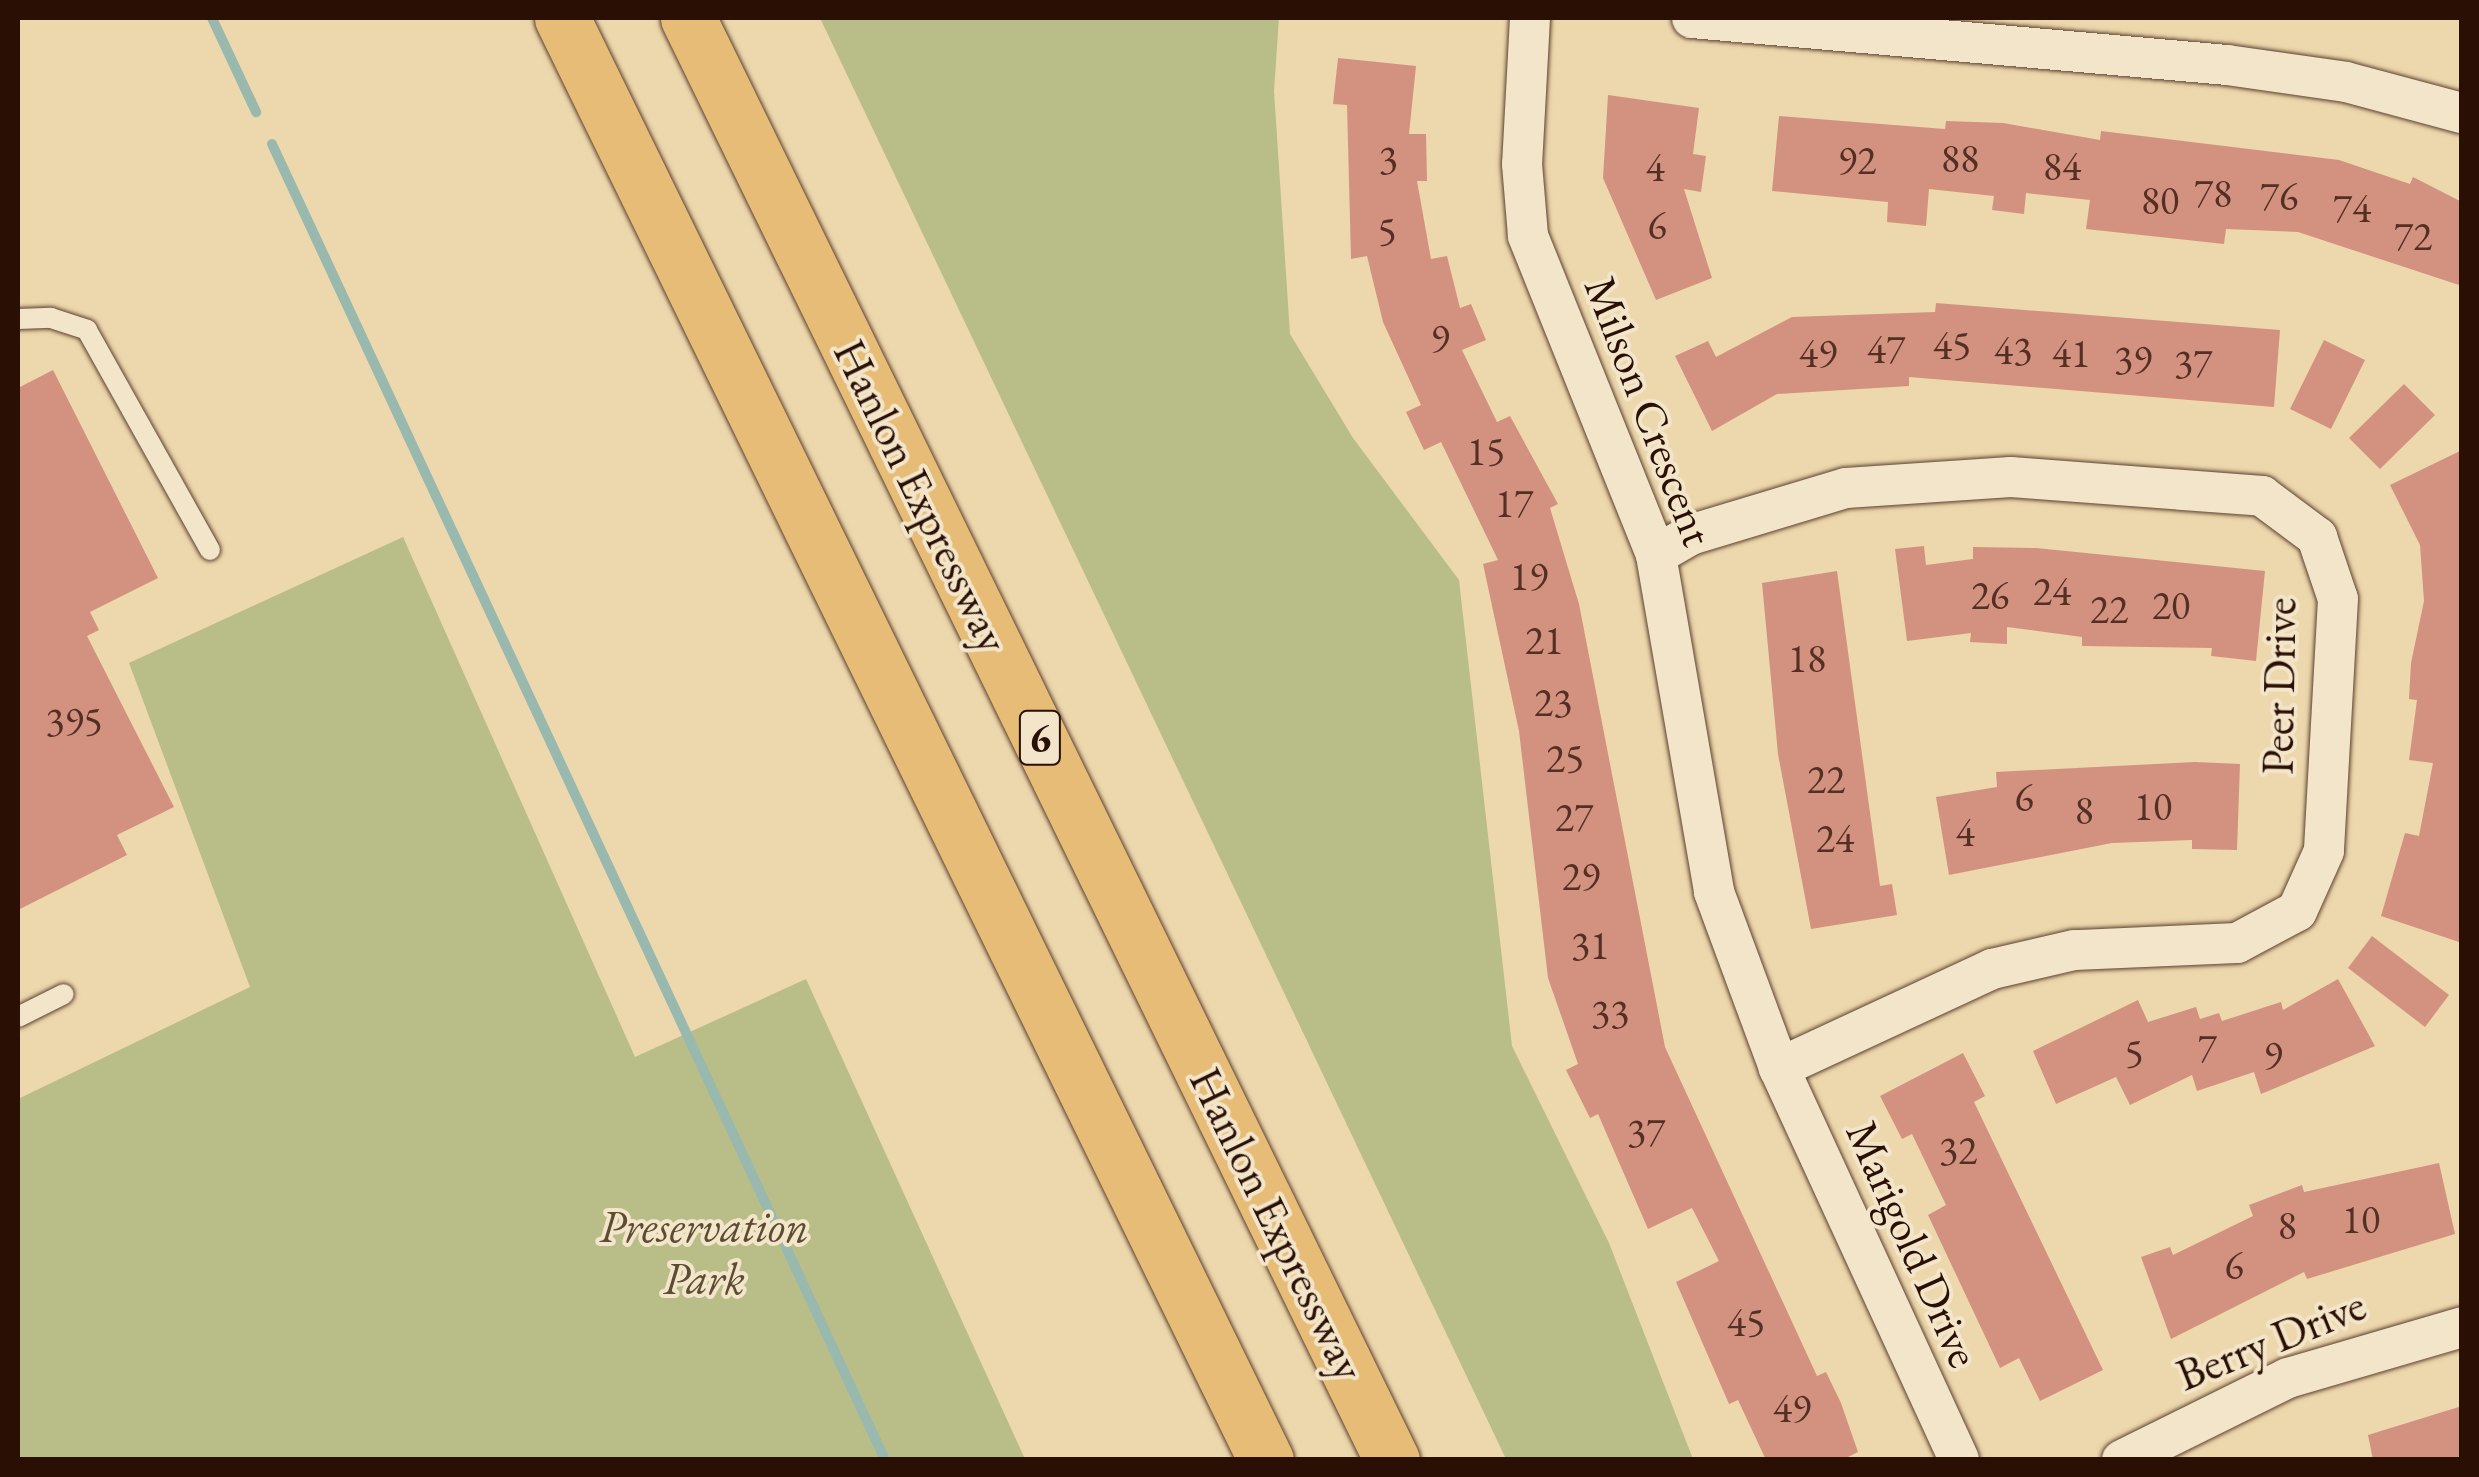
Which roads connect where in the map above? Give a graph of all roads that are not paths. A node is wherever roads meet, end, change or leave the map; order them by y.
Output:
1 (562, 18) edge
2 (688, 18) edge
3 (1530, 18) edge
4 (1692, 18) edge
5 (2462, 113) edge
6 (18, 320) edge
7 (210, 550) dead end
8 (1656, 555) junction
9 (64, 994) dead end
10 (18, 1017) edge
11 (1780, 1068) junction
12 (2462, 1327) edge
13 (1266, 1460) edge
14 (1392, 1460) edge
15 (1959, 1460) edge
16 (2122, 1460) edge

1 - 13 highway
2 - 14 highway, Hanlon Expressway / 6
3 - 8 street, Milson Crescent
4 - 5 street
6 - 7 lane
8 - 11 street, Milson Crescent
8 - 11 street, Peer Drive
9 - 10 lane
11 - 15 street, Marigold Drive
12 - 16 street, Berry Drive

